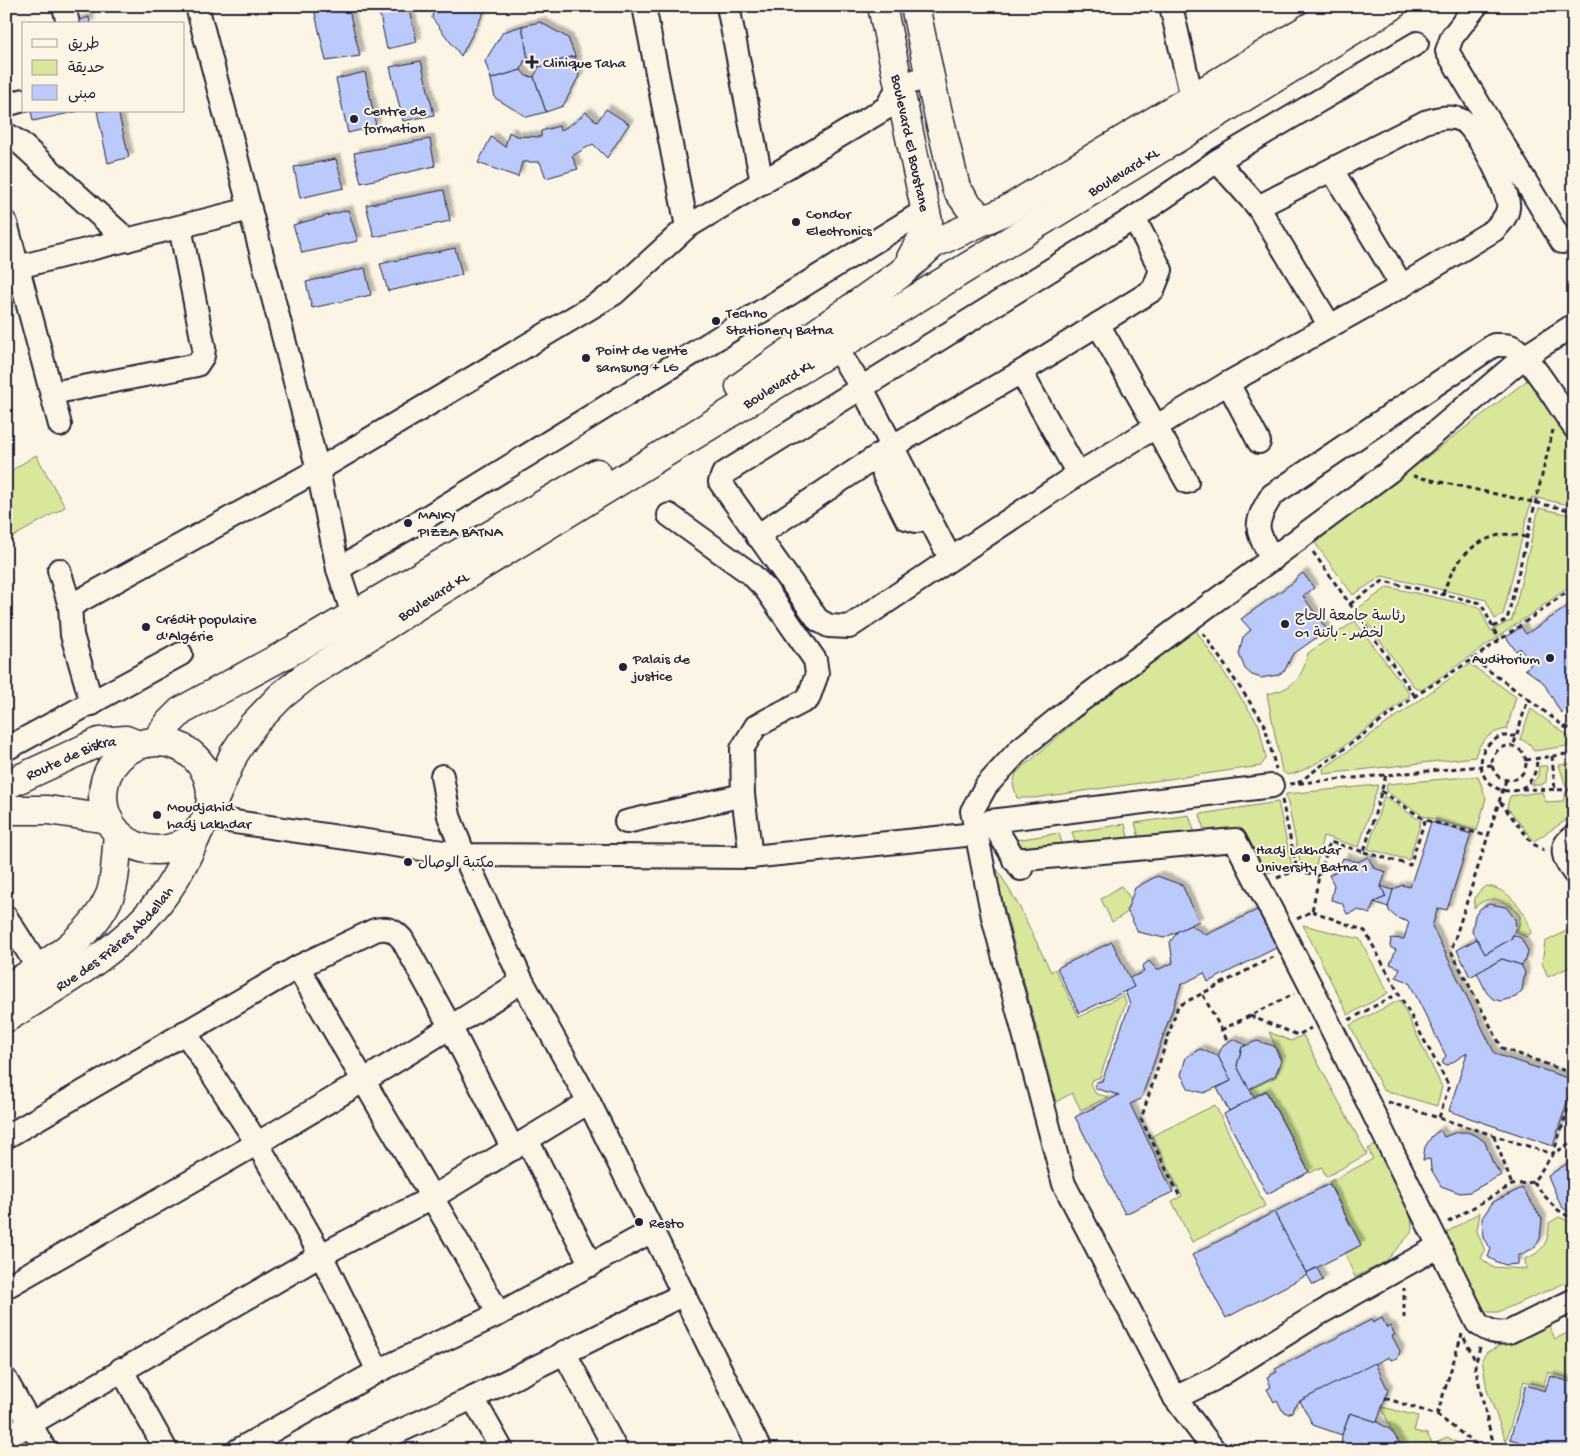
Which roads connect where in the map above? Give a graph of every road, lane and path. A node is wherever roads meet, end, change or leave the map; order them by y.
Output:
1 (64, 6) edge
2 (197, 6) edge
3 (644, 6) edge
4 (728, 6) edge
5 (882, 6) edge
6 (915, 6) edge
7 (1171, 6) edge
8 (1345, 6) edge
9 (1392, 6) edge
10 (1476, 6) edge
11 (1311, 16) edge
12 (68, 22) edge
13 (1416, 43) dead end
14 (932, 86) junction
15 (1192, 98) junction
16 (22, 100) edge
17 (896, 102) junction
18 (6, 104) edge
19 (6, 134) edge
20 (1217, 161) junction
21 (1332, 170) junction
22 (762, 183) junction
23 (1258, 207) junction
24 (250, 209) junction
25 (1134, 218) junction
26 (6, 223) edge
27 (973, 224) junction
28 (929, 225) junction
29 (180, 227) junction
30 (687, 227) junction
31 (127, 240) junction
32 (1562, 242) dead end
33 (971, 265) junction
34 (18, 267) junction
35 (942, 283) junction
36 (1402, 286) junction
37 (1098, 324) junction
38 (1574, 325) edge
39 (1330, 326) junction
40 (836, 348) junction
41 (1524, 357) junction
42 (1021, 372) junction
43 (1228, 383) junction
44 (862, 388) junction
45 (52, 393) junction
46 (1571, 423) edge
47 (60, 425) dead end
48 (1156, 425) junction
49 (1259, 442) dead end
50 (894, 452) junction
51 (318, 470) junction
52 (1390, 471) junction
53 (1078, 474) junction
54 (1187, 482) dead end
55 (1535, 502) junction
56 (1574, 511) edge
57 (669, 515) dead end
58 (757, 536) junction
59 (1527, 537) junction
60 (1302, 538) junction
61 (950, 558) junction
62 (1273, 559) junction
63 (338, 569) junction
64 (59, 570) dead end
65 (1574, 587) edge
66 (1442, 594) junction
67 (1350, 604) junction
68 (70, 606) junction
69 (351, 615) junction
70 (1193, 618) junction
71 (1493, 627) junction
72 (362, 640) junction
73 (1499, 640) junction
74 (181, 654) dead end
75 (1473, 659) junction
76 (1415, 696) junction
77 (1528, 698) junction
78 (92, 704) junction
79 (1574, 724) edge
80 (1567, 729) junction
81 (1574, 734) edge
82 (1516, 736) junction
83 (147, 743) junction
84 (1513, 747) junction
85 (6, 750) edge
86 (1574, 753) edge
87 (1552, 756) junction
88 (1537, 758) junction
89 (1526, 760) junction
90 (1492, 765) junction
91 (1480, 766) junction
92 (1386, 774) junction
93 (442, 776) dead end
94 (1506, 780) junction
95 (1298, 783) junction
96 (6, 785) edge
97 (1276, 785) junction
98 (1521, 789) junction
99 (1555, 790) junction
100 (1574, 790) edge
101 (1381, 791) junction
102 (1503, 791) junction
103 (743, 795) junction
104 (1500, 801) junction
105 (6, 810) edge
106 (205, 820) junction
107 (1425, 820) junction
108 (626, 822) dead end
109 (113, 827) junction
110 (983, 827) junction
111 (1488, 836) junction
112 (1574, 836) edge
113 (1364, 852) junction
114 (464, 855) junction
115 (751, 857) junction
116 (1569, 866) edge
117 (1319, 876) junction
118 (1312, 910) junction
119 (6, 917) edge
120 (1286, 938) junction
121 (298, 967) junction
122 (46, 980) junction
123 (522, 981) junction
124 (6, 988) edge
125 (1298, 993) dead end
126 (1399, 993) junction
127 (1202, 995) junction
128 (1249, 1016) junction
129 (6, 1018) edge
130 (1330, 1024) junction
131 (451, 1028) junction
132 (1221, 1030) junction
133 (185, 1032) junction
134 (1228, 1042) dead end
135 (1574, 1074) edge
136 (362, 1080) junction
137 (1574, 1091) edge
138 (1364, 1094) junction
139 (589, 1102) junction
140 (1439, 1118) junction
141 (1494, 1136) junction
142 (6, 1137) edge
143 (1574, 1141) edge
144 (257, 1143) junction
145 (520, 1144) junction
146 (1553, 1154) junction
147 (1533, 1182) junction
148 (1512, 1185) junction
149 (1179, 1195) dead end
150 (434, 1197) junction
151 (1574, 1220) edge
152 (652, 1231) junction
153 (1436, 1239) junction
154 (321, 1255) junction
155 (591, 1265) junction
156 (1404, 1266) junction
157 (6, 1287) edge
158 (684, 1294) junction
159 (1574, 1300) edge
160 (499, 1314) junction
161 (1404, 1318) dead end
162 (1482, 1327) junction
163 (564, 1352) junction
164 (121, 1370) junction
165 (378, 1371) junction
166 (6, 1380) edge
167 (473, 1398) junction
168 (1175, 1398) junction
169 (1385, 1398) dead end
170 (1437, 1415) junction
171 (30, 1423) junction
172 (6, 1438) edge
173 (382, 1445) edge
174 (45, 1450) edge
175 (166, 1450) edge
176 (238, 1450) edge
177 (358, 1450) edge
178 (502, 1450) edge
179 (616, 1450) edge
180 (760, 1450) edge
181 (1214, 1450) edge
182 (1484, 1450) edge
183 (1497, 1450) edge

1 - 12 street
2 - 24 street
3 - 30 street
4 - 22 street
5 - 17 main road, Boulevard El Boustane
6 - 14 main road
7 - 15 street
8 - 11 main road, Boulevard KL
9 - 33 main road, Boulevard KL
10 - 32 street
11 - 15 main road, Boulevard KL
13 - 20 street
14 - 17 street
14 - 27 main road
15 - 27 main road, Boulevard KL
16 - 18 street
17 - 22 street
17 - 28 main road, Boulevard El Boustane
19 - 31 street
20 - 23 street
20 - 25 street
21 - 23 street
21 - 36 street
21 - 36 street
22 - 30 street
23 - 39 street
24 - 29 street
24 - 51 street
25 - 37 street
25 - 44 street
26 - 34 street
27 - 28 main road, Boulevard KL
27 - 33 main road
28 - 35 main road, Boulevard El Boustane
28 - 63 street
28 - 69 main road, Boulevard KL
29 - 31 street
29 - 45 street
30 - 51 street
31 - 34 street
33 - 35 main road, Boulevard KL
34 - 45 street
35 - 40 main road, Boulevard KL
36 - 39 street
37 - 42 street
37 - 48 street
38 - 41 street
39 - 43 street
40 - 44 street
40 - 72 main road, Boulevard KL
41 - 46 street
41 - 52 street
41 - 62 street
42 - 50 street
42 - 53 street
43 - 48 street
43 - 49 street
44 - 50 street
44 - 58 street
45 - 47 street
46 - 55 path
48 - 53 street
48 - 54 street
50 - 58 street
50 - 61 street
51 - 63 street
51 - 68 street
52 - 55 path
52 - 60 street
53 - 61 street
55 - 56 path
55 - 59 path
57 - 103 street
58 - 61 street
59 - 66 path
59 - 71 path
60 - 62 street
60 - 67 path
62 - 70 street
63 - 69 street
64 - 68 street
65 - 73 path
66 - 67 path
66 - 71 path
67 - 76 path
68 - 78 street
69 - 72 street
69 - 83 main road, Boulevard KL
70 - 97 path
70 - 110 street
71 - 73 path
72 - 106 main road, Boulevard KL
73 - 75 path
74 - 78 street
75 - 76 path
75 - 77 path
76 - 95 path
77 - 80 path
77 - 82 path
78 - 85 street
79 - 80 path
80 - 81 path
82 - 84 path
82 - 91 path
83 - 96 main road, Route de Biskra
83 - 106 main road
83 - 109 main road
84 - 89 path
84 - 90 path
86 - 87 path
87 - 88 path
87 - 99 path
88 - 89 path
88 - 98 path
89 - 94 path
90 - 91 path
90 - 94 path
91 - 92 path
91 - 102 path
92 - 95 path
92 - 101 path
93 - 114 street
94 - 102 path
95 - 97 path
97 - 110 street
97 - 117 path
98 - 99 path
98 - 102 path
99 - 100 path
101 - 107 path
101 - 113 path
102 - 104 path
103 - 108 street
103 - 115 street
104 - 111 path
104 - 116 path
105 - 109 main road
106 - 109 main road
106 - 114 street
106 - 122 main road, Rue des Frères Abdellah
107 - 111 path
107 - 113 path
109 - 122 main road, Rue des Frères Abdellah
110 - 115 street
110 - 120 street
110 - 168 street
111 - 135 path
112 - 116 street
113 - 117 path
114 - 115 street
114 - 123 street
117 - 118 path
118 - 120 path
118 - 126 path
119 - 122 street
120 - 127 path
120 - 130 street
121 - 131 street
121 - 133 street
121 - 136 street
122 - 124 main road, Rue des Frères Abdellah
122 - 129 main road, Rue des Frères Abdellah
123 - 131 street
123 - 139 street
125 - 128 path
126 - 130 path
126 - 140 path
127 - 132 path
127 - 149 path
128 - 130 path
128 - 132 path
130 - 138 street
131 - 136 street
131 - 145 street
132 - 134 path
133 - 142 street
133 - 144 street
136 - 144 street
136 - 150 street
137 - 146 path
138 - 140 path
138 - 153 street
139 - 145 street
139 - 152 street
140 - 141 path
141 - 146 path
141 - 148 path
143 - 146 path
144 - 154 street
144 - 157 street
145 - 150 street
145 - 155 street
146 - 147 path
147 - 148 path
147 - 151 path
148 - 153 path
150 - 154 street
150 - 160 street
152 - 155 street
152 - 158 street
153 - 156 street
153 - 162 street
154 - 164 street
154 - 165 street
155 - 160 street
156 - 161 path
156 - 168 street
158 - 163 street
158 - 180 street
159 - 162 street
160 - 165 street
162 - 170 path
162 - 183 path
163 - 167 street
163 - 179 street
164 - 171 street
164 - 175 street
165 - 176 street
166 - 171 street
167 - 173 street
167 - 178 street
168 - 181 street
169 - 170 path
170 - 182 path
171 - 172 street
171 - 174 street
173 - 177 street

